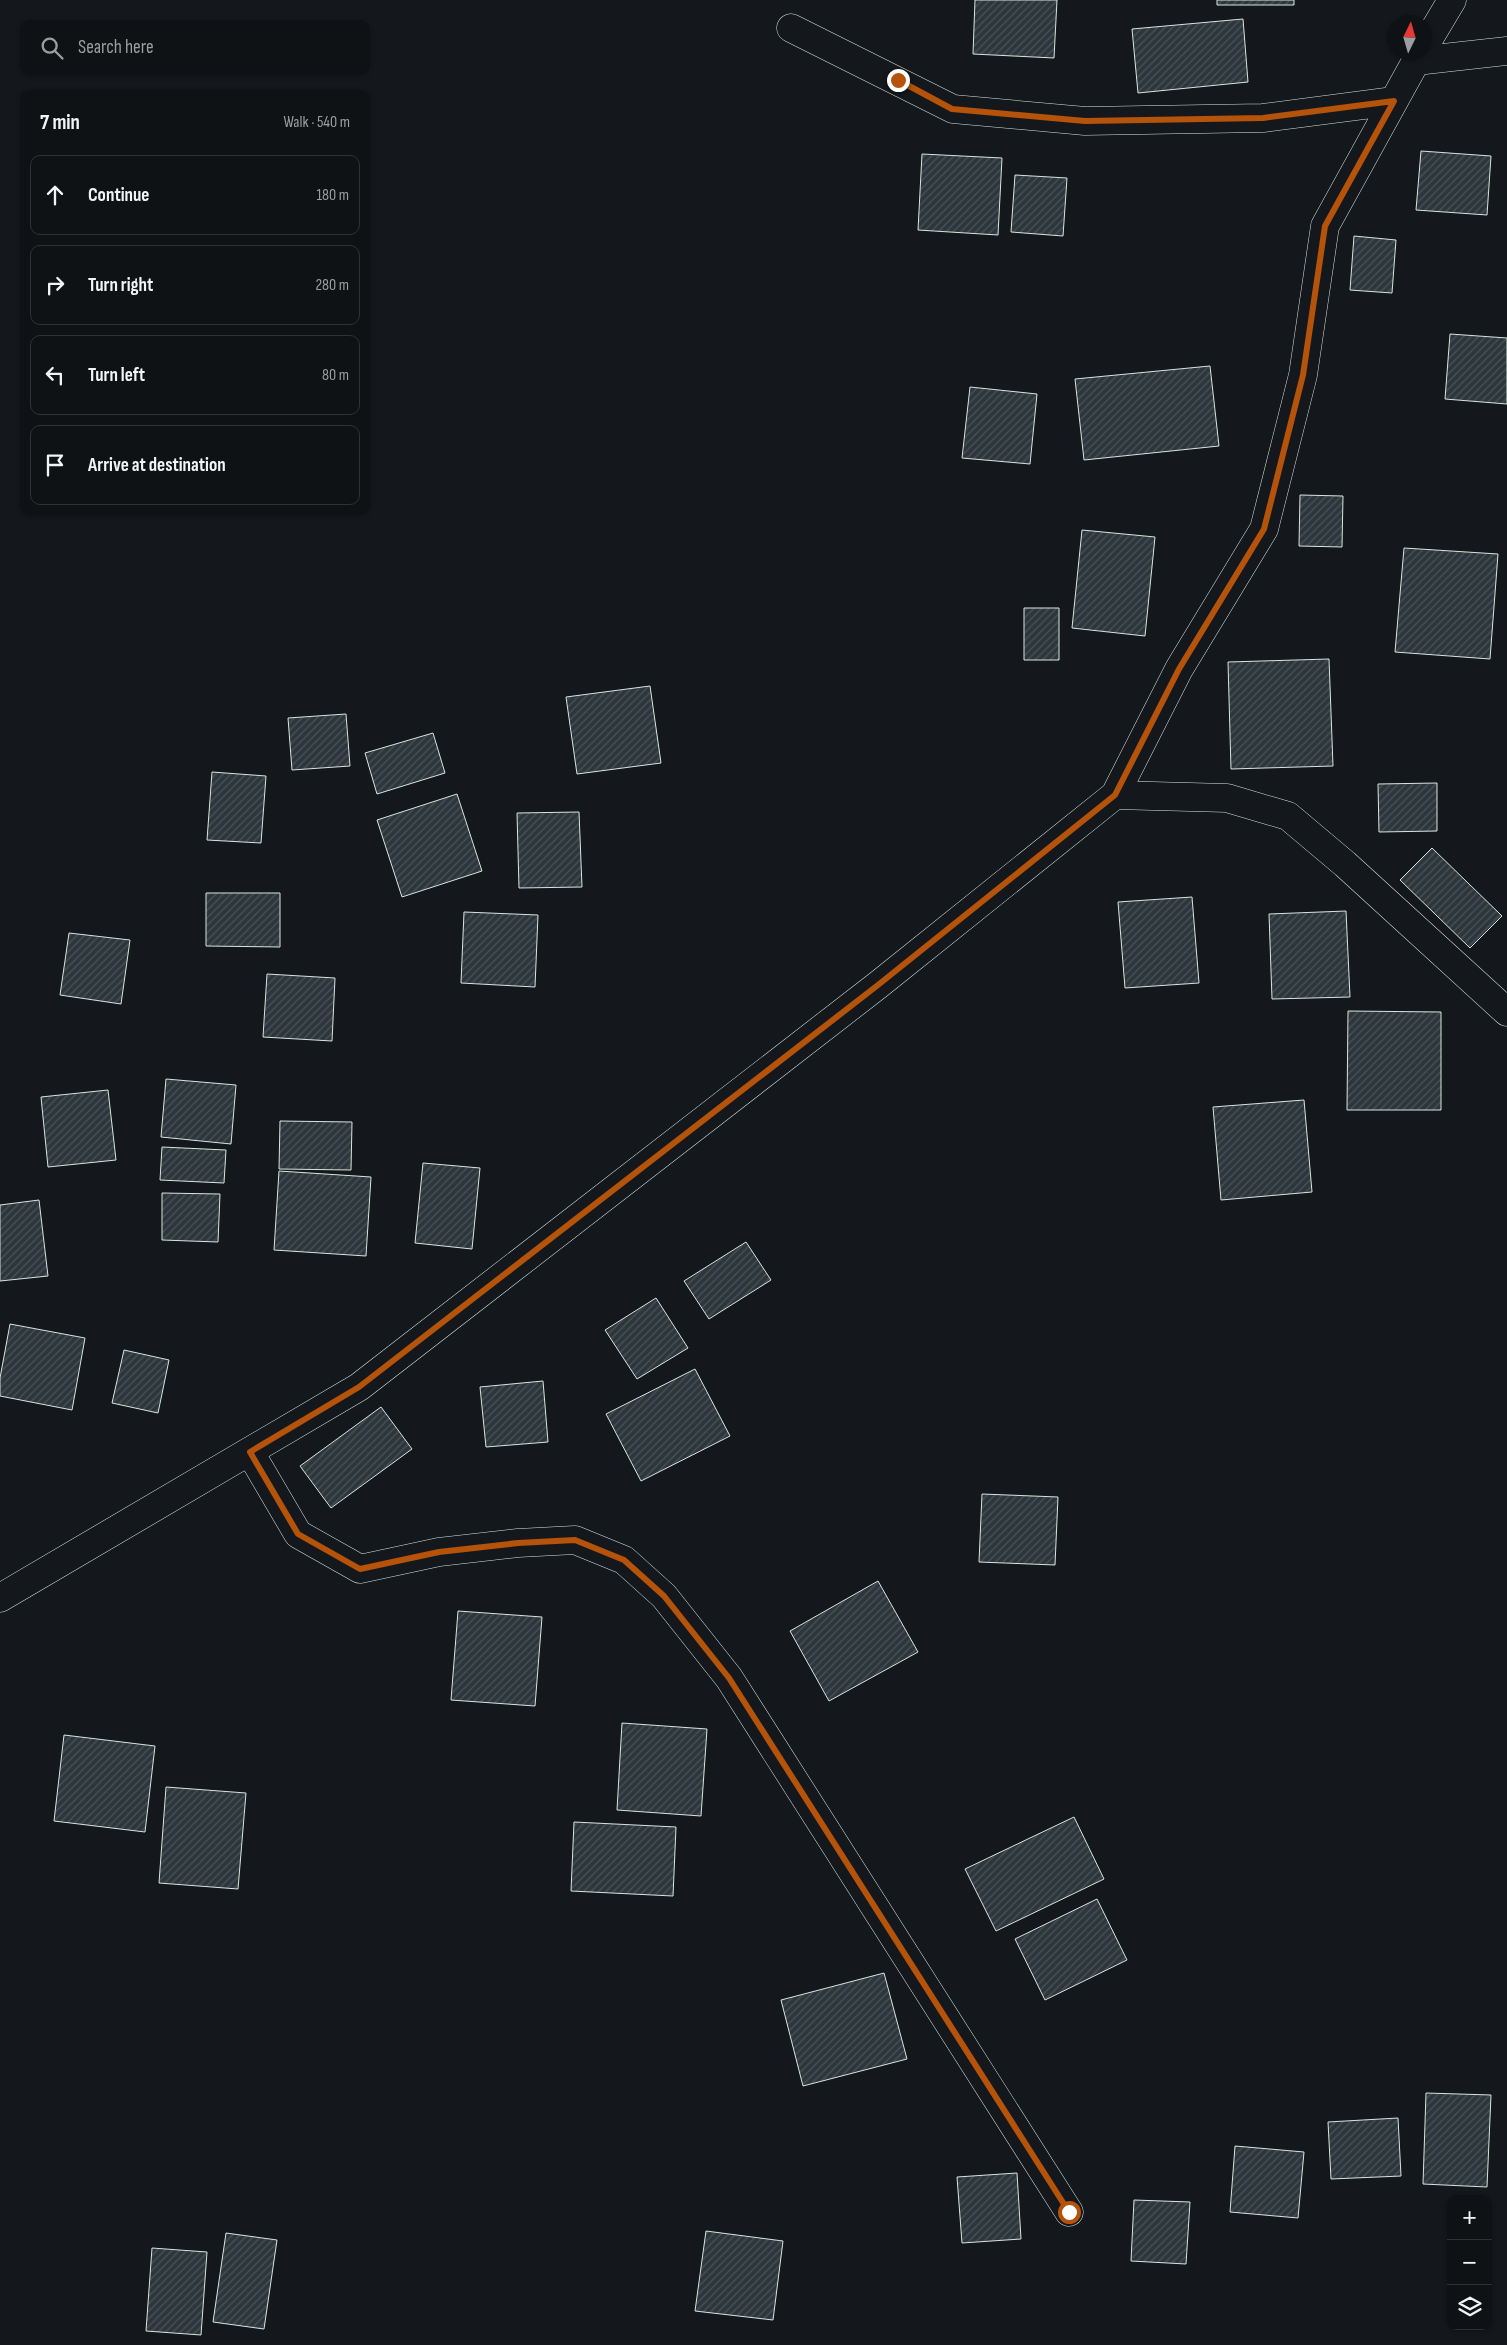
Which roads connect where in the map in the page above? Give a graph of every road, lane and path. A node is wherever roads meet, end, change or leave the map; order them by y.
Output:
1 (1452, 0) edge
2 (791, 28) dead end
3 (1432, 34) edge
4 (1507, 51) edge
5 (1432, 53) edge
6 (1417, 60) edge
7 (1394, 101) junction
8 (1115, 795) junction
9 (1507, 1012) edge
10 (250, 1452) junction
11 (0, 1598) edge
12 (1069, 2212) dead end

1 - 3 street
2 - 7 street
4 - 5 street
6 - 7 street
7 - 8 street
8 - 9 street
8 - 10 street
10 - 11 street
10 - 12 street

